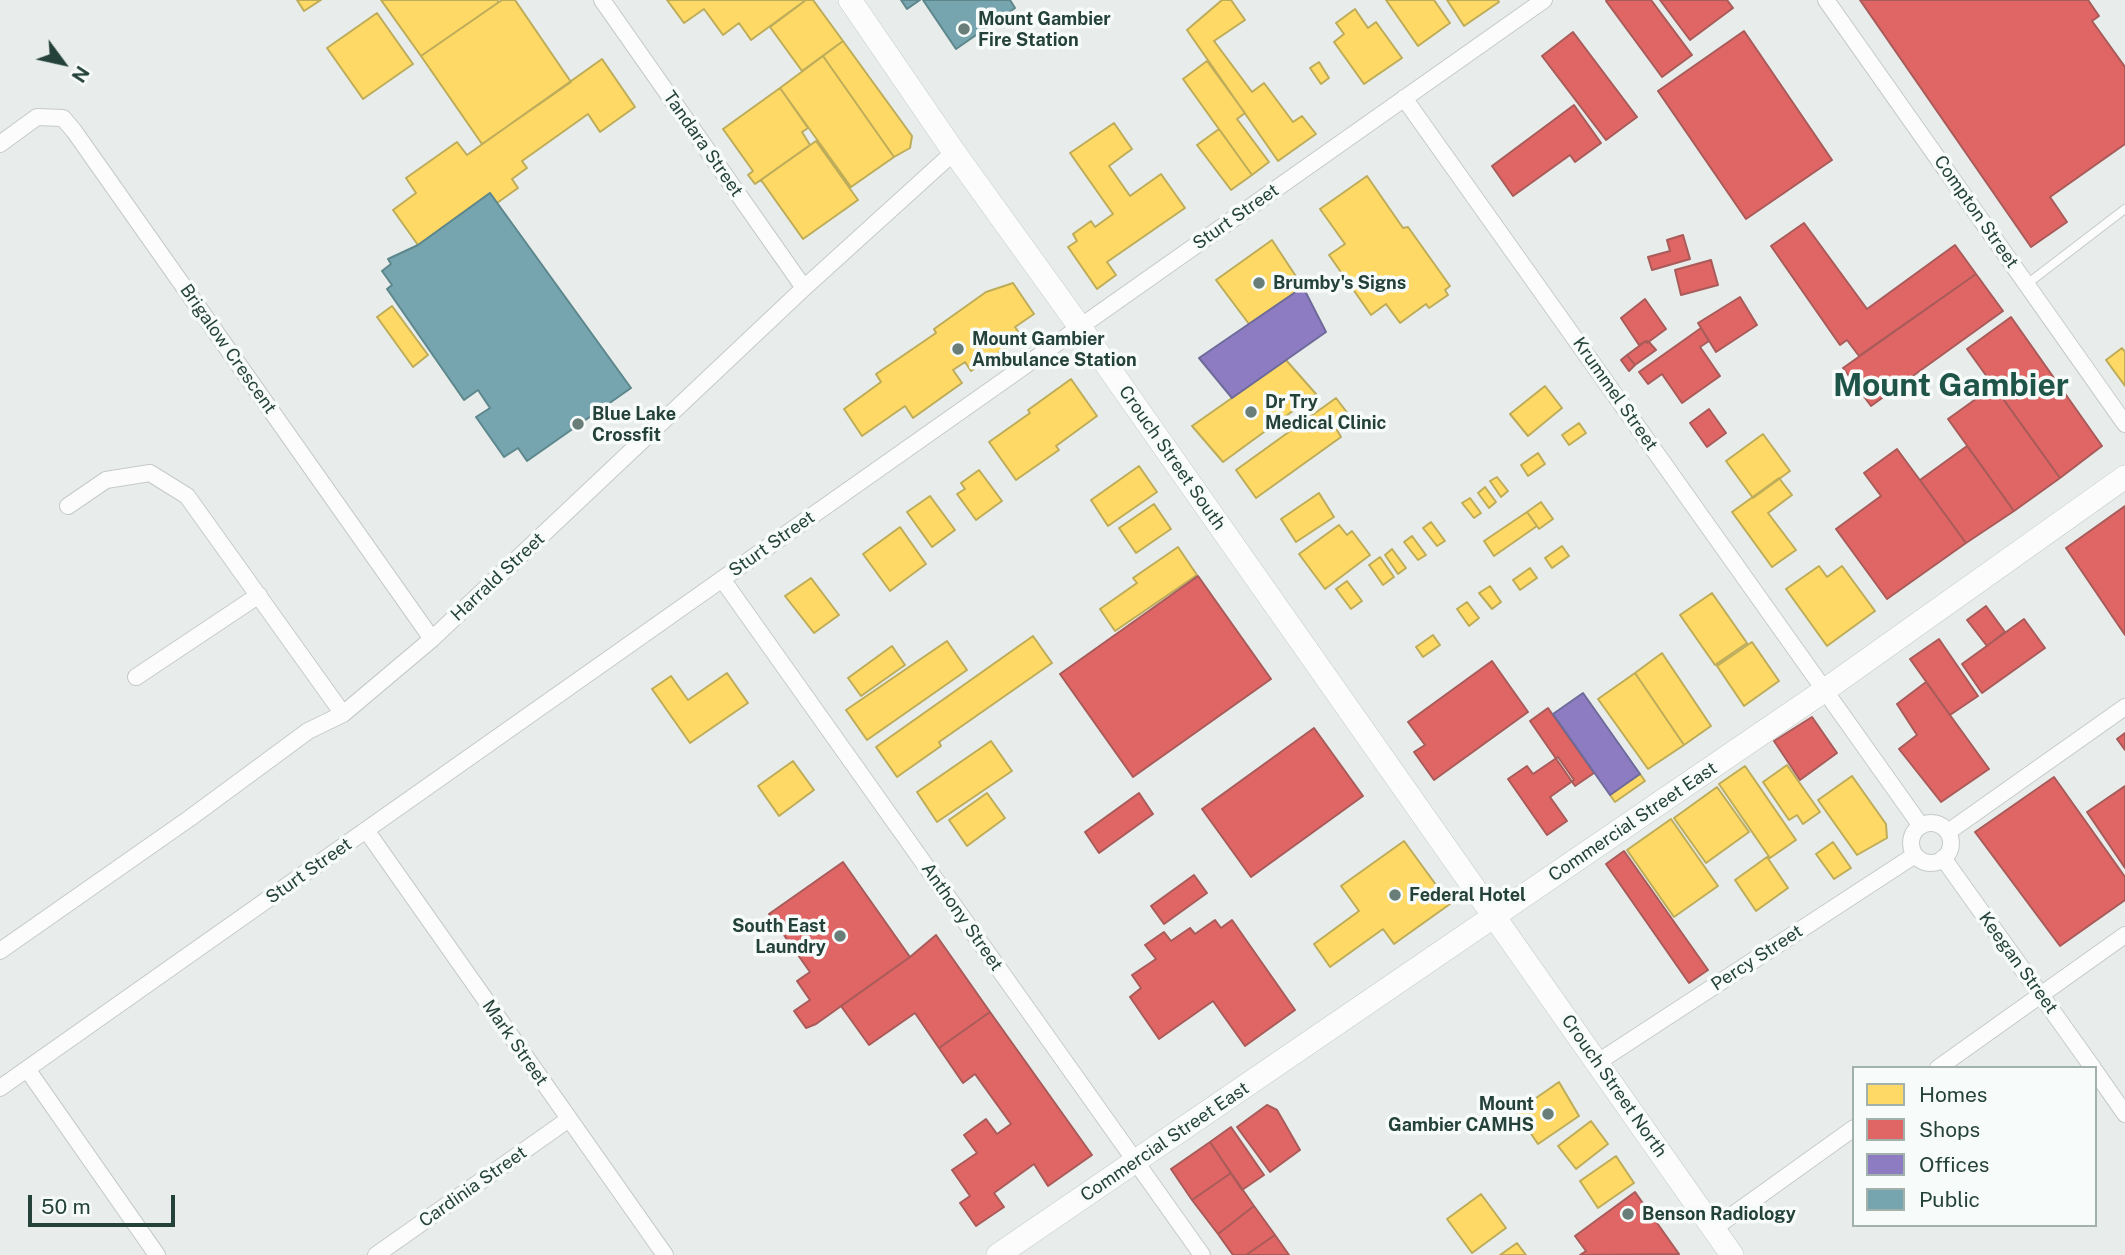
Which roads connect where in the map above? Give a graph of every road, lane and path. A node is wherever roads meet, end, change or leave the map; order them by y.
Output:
1 (602, 0) edge
2 (850, 0) edge
3 (1544, 0) edge
4 (1826, 0) edge
5 (1404, 98) junction
6 (0, 145) edge
7 (954, 152) junction
8 (2125, 209) edge
9 (2027, 284) junction
10 (804, 288) junction
11 (1080, 327) junction
12 (2125, 424) edge
13 (2125, 477) edge
14 (68, 506) dead end
15 (722, 579) junction
16 (259, 595) junction
17 (432, 639) junction
18 (136, 677) dead end
19 (1825, 690) junction
20 (2125, 707) edge
21 (343, 714) junction
22 (1921, 826) junction
23 (366, 830) junction
24 (1948, 832) junction
25 (1915, 855) junction
26 (1943, 859) junction
27 (1495, 916) junction
28 (2125, 935) edge
29 (0, 951) edge
30 (2041, 994) junction
31 (1598, 1062) junction
32 (1941, 1066) edge
33 (2091, 1066) edge
34 (27, 1069) junction
35 (2097, 1074) edge
36 (0, 1088) edge
37 (2125, 1114) edge
38 (569, 1119) junction
39 (1852, 1129) edge
40 (1136, 1163) junction
41 (1713, 1229) junction
42 (157, 1255) edge
43 (376, 1255) edge
44 (665, 1255) edge
45 (998, 1255) edge
46 (1202, 1255) edge
47 (1732, 1255) edge

1 - 10 street, Tandara Street
2 - 7 street, Crouch Street South
3 - 5 street, Sturt Street
4 - 9 street, Compton Street
5 - 11 street, Sturt Street
5 - 19 street, Krummel Street
6 - 17 street, Brigalow Crescent
7 - 10 street, Harrald Street
7 - 11 street, Crouch Street South
8 - 9 lane
9 - 12 street, Compton Street
10 - 17 street, Harrald Street
11 - 15 street, Sturt Street
11 - 27 street, Crouch Street South
13 - 19 street, Commercial Street East
14 - 16 street
15 - 23 street, Sturt Street
15 - 40 street, Anthony Street
16 - 18 street
16 - 21 street
17 - 21 street, Harrald Street
19 - 22 street
19 - 27 street, Commercial Street East
20 - 24 street
21 - 29 street, Harrald Street
22 - 24 street
22 - 25 street
23 - 34 street, Sturt Street
23 - 38 street, Mark Street
24 - 26 street
25 - 26 street
25 - 31 street, Percy Street
26 - 30 street, Keegan Street
27 - 31 street, Crouch Street North
27 - 40 street, Commercial Street East
28 - 30 street
30 - 32 street
30 - 33 street, Keegan Street
31 - 41 street, Crouch Street North
34 - 36 street, Sturt Street
34 - 42 street
35 - 37 street, Keegan Street
38 - 43 street, Cardinia Street
38 - 44 street, Mark Street
39 - 41 street
40 - 45 street, Commercial Street East
40 - 46 street, Anthony Street
41 - 47 street, Crouch Street North

